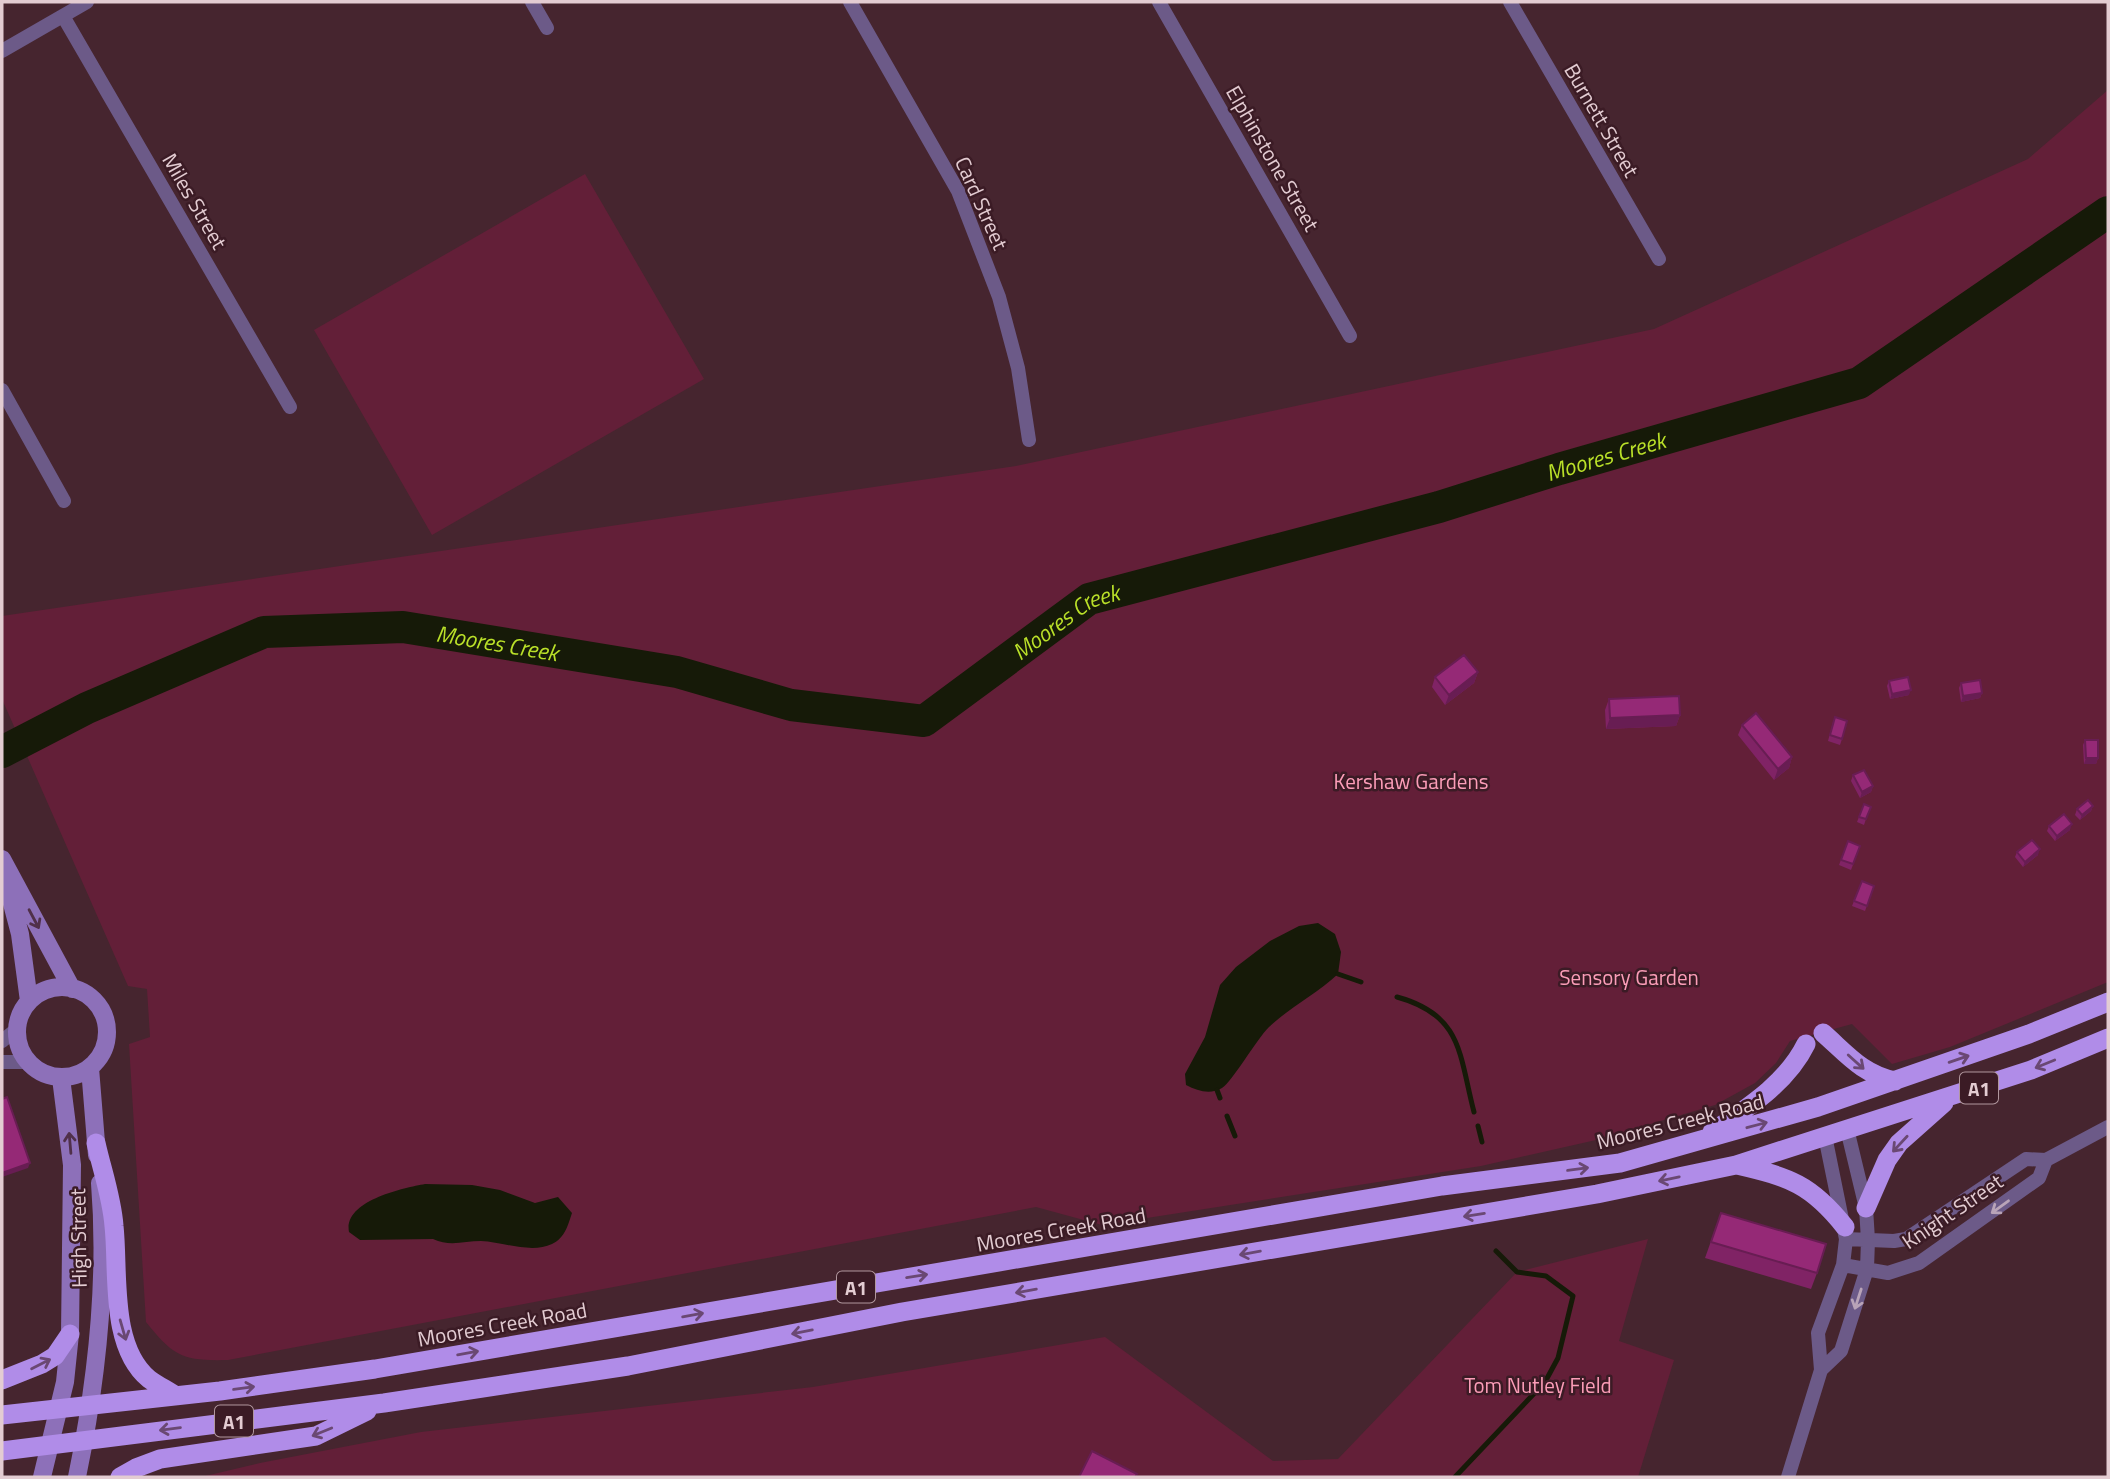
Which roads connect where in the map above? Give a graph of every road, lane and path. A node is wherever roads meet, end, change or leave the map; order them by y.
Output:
1 (87, 2) edge
2 (532, 2) edge
3 (850, 2) edge
4 (1159, 2) edge
5 (1510, 2) edge
6 (63, 16) junction
7 (547, 28) dead end
8 (2, 51) edge
9 (1659, 259) dead end
10 (1350, 336) dead end
11 (2, 390) edge
12 (290, 407) dead end
13 (1029, 440) dead end
14 (64, 501) dead end
15 (2, 859) edge
16 (2, 867) edge
17 (72, 989) junction
18 (29, 1001) junction
19 (2108, 1002) edge
20 (17, 1029) junction
21 (1823, 1033) dead end
22 (2108, 1038) edge
23 (2, 1041) edge
24 (1806, 1044) dead end
25 (2, 1062) edge
26 (28, 1062) junction
27 (90, 1068) junction
28 (61, 1078) junction
29 (1895, 1081) junction
30 (1950, 1097) junction
31 (1839, 1100) junction
32 (1818, 1107) junction
33 (2108, 1127) edge
34 (1847, 1129) junction
35 (1825, 1136) junction
36 (1700, 1141) junction
37 (96, 1143) junction
38 (2046, 1160) junction
39 (1736, 1165) junction
40 (1866, 1208) junction
41 (1846, 1233) junction
42 (1868, 1240) junction
43 (1843, 1265) junction
44 (1867, 1269) junction
45 (70, 1334) junction
46 (1821, 1370) junction
47 (2, 1380) edge
48 (176, 1396) junction
49 (384, 1403) junction
50 (90, 1407) junction
51 (58, 1410) junction
52 (2, 1415) edge
53 (85, 1439) junction
54 (49, 1446) junction
55 (2, 1451) edge
56 (42, 1477) edge
57 (77, 1477) edge
58 (120, 1477) edge
59 (1788, 1477) edge

1 - 6 street
2 - 7 street
3 - 13 street, Card Street
4 - 10 street, Elphinstone Street
5 - 9 street, Burnett Street
6 - 8 street
6 - 12 street, Miles Street
11 - 14 street
15 -> 17 main road
16 - 18 main road
17 - 18 main road
17 - 27 main road
18 - 20 main road
29 -> 19 highway, Moores Creek Road / A1
20 - 23 street
20 - 26 main road
21 -> 29 highway
22 -> 30 highway, A1
24 - 36 highway
25 - 26 street
26 - 28 main road
27 - 28 main road
27 - 37 main road, High Street
45 -> 28 main road, High Street
29 - 31 highway, Moores Creek Road / A1
30 - 34 highway, A1
30 -> 40 highway
31 - 32 highway, Moores Creek Road / A1
31 - 34 highway, Knight Street
32 - 35 highway
36 -> 32 highway, Moores Creek Road / A1
33 - 38 street, Knight Street
34 - 35 highway, A1
34 - 40 street, Knight Street
35 - 39 highway, A1
35 - 41 street, Knight Street
48 -> 36 highway, Moores Creek Road / A1
37 -> 48 highway
37 - 50 main road, High Street
38 - 42 street, Knight Street
38 -> 44 street, Knight Street
39 - 41 highway
39 -> 49 highway, A1
40 - 42 street, Knight Street
41 - 42 street, Knight Street
41 - 43 street, Knight Street
42 - 44 street, Knight Street
43 - 44 street, Knight Street
43 - 46 street, Knight Street
44 -> 46 street, Knight Street
47 -> 45 highway
45 - 51 main road, High Street
46 - 59 street, Knight Street
48 - 50 highway, Moores Creek Road / A1
49 -> 53 highway, A1
49 -> 58 highway
50 - 51 highway, Moores Creek Road / A1
50 - 53 main road, High Street
51 - 52 highway, Moores Creek Road / A1
51 - 54 main road, High Street
53 - 54 highway, A1
53 - 57 main road, High Street
54 - 55 highway, A1
54 - 56 main road, High Street

